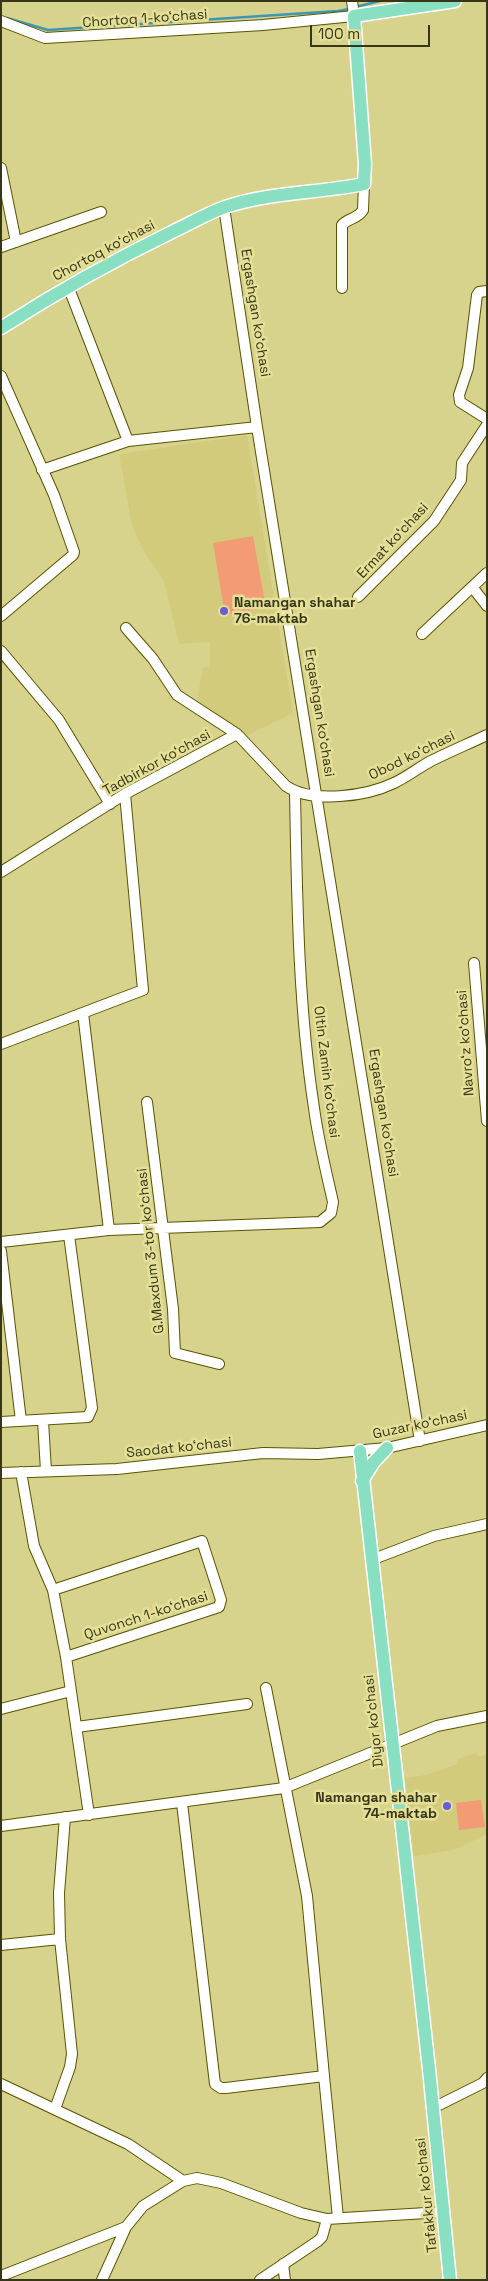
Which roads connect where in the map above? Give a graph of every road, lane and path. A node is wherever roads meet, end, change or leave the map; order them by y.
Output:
1 (455, 1) edge
2 (353, 8) edge
3 (1, 21) edge
4 (1, 168) edge
5 (364, 184) junction
6 (224, 207) junction
7 (100, 212) dead end
8 (16, 242) junction
9 (1, 247) edge
10 (68, 286) junction
11 (342, 288) dead end
12 (487, 290) edge
13 (1, 328) edge
14 (1, 376) edge
15 (487, 419) edge
16 (487, 425) edge
17 (257, 427) junction
18 (128, 441) junction
19 (42, 470) junction
20 (487, 573) edge
21 (473, 588) junction
22 (358, 598) dead end
23 (487, 606) edge
24 (1, 616) edge
25 (126, 628) dead end
26 (422, 634) dead end
27 (1, 651) edge
28 (237, 734) junction
29 (487, 735) edge
30 (295, 792) junction
31 (125, 794) junction
32 (317, 795) junction
33 (110, 804) junction
34 (1, 872) edge
35 (474, 963) dead end
36 (83, 1013) junction
37 (1, 1044) edge
38 (147, 1102) dead end
39 (486, 1106) edge
40 (487, 1121) edge
41 (164, 1227) junction
42 (109, 1230) junction
43 (69, 1234) junction
44 (1, 1242) edge
45 (1, 1251) edge
46 (219, 1364) dead end
47 (43, 1421) junction
48 (1, 1422) edge
49 (21, 1422) junction
50 (487, 1425) edge
51 (420, 1441) junction
52 (387, 1448) junction
53 (360, 1451) junction
54 (21, 1472) junction
55 (46, 1472) junction
56 (1, 1473) edge
57 (362, 1481) junction
58 (487, 1524) edge
59 (371, 1560) junction
60 (53, 1590) junction
61 (66, 1657) junction
62 (266, 1688) dead end
63 (71, 1692) junction
64 (246, 1704) dead end
65 (1, 1708) edge
66 (487, 1716) edge
67 (77, 1727) junction
68 (391, 1744) junction
69 (284, 1788) junction
70 (182, 1803) junction
71 (89, 1815) junction
72 (65, 1817) junction
73 (1, 1826) edge
74 (60, 1939) junction
75 (1, 1945) edge
76 (324, 2076) junction
77 (486, 2082) edge
78 (1, 2084) edge
79 (433, 2108) junction
80 (55, 2109) junction
81 (183, 2181) junction
82 (444, 2212) junction
83 (333, 2219) junction
84 (126, 2227) junction
85 (283, 2264) junction
86 (1, 2276) edge
87 (102, 2280) edge
88 (260, 2280) edge
89 (285, 2280) edge
90 (450, 2280) edge

1 - 2 main road
2 - 3 street, Chortoq 1-koʻchasi
2 - 5 main road
4 - 8 street
5 - 6 main road
5 - 11 street
6 - 10 main road, Chortoq koʻchasi
6 - 17 street, Ergashgan koʻchasi
7 - 8 street
8 - 9 street
10 - 13 main road, Chortoq koʻchasi
10 - 18 street
12 - 15 street
14 - 19 street
16 - 22 street, Ermat koʻchasi
17 - 18 street
17 - 32 street, Ergashgan koʻchasi
18 - 19 street
19 - 24 street
20 - 21 street
21 - 23 street
21 - 26 street
25 - 28 street
27 - 33 street
28 - 30 street
28 - 31 street, Tadbirkor koʻchasi
29 - 32 street, Obod koʻchasi
30 - 32 street
30 - 41 street, Oltin Zamin koʻchasi
31 - 33 street, Tadbirkor koʻchasi
31 - 36 street
32 - 51 street, Ergashgan koʻchasi
33 - 34 street, Tadbirkor koʻchasi
35 - 39 street, Navroʻz koʻchasi
36 - 37 street
36 - 42 street
38 - 41 street, G.Maxdum 3-tor koʻchasi
39 - 40 street, Navroʻz koʻchasi
41 - 42 street
41 - 46 street, G.Maxdum 3-tor koʻchasi
42 - 43 street
43 - 44 street
43 - 47 street
45 - 49 street
47 - 49 street
47 - 55 street
48 - 49 street
50 - 51 street, Guzar koʻchasi
51 - 52 street, Guzar koʻchasi
52 - 53 street, Guzar koʻchasi
52 - 57 main road
53 - 55 street, Saodat koʻchasi
53 - 57 main road, Diyor koʻchasi
54 - 55 street, Saodat koʻchasi
54 - 56 street, Saodat koʻchasi
54 - 60 street
57 - 59 main road, Diyor koʻchasi
58 - 59 street
59 - 68 main road, Diyor koʻchasi
60 - 61 street
60 - 61 street, Quvonch 1-koʻchasi
61 - 63 street
62 - 69 street
63 - 65 street
63 - 67 street
64 - 67 street
66 - 68 street
67 - 71 street
68 - 69 street
68 - 79 main road, Diyor koʻchasi
69 - 70 street
69 - 76 street
70 - 71 street
70 - 76 street
71 - 72 street
72 - 73 street
72 - 74 street
74 - 75 street
74 - 80 street
76 - 83 street
77 - 79 street
78 - 80 street
79 - 82 main road, Tafakkur koʻchasi
80 - 81 street
81 - 83 street
81 - 84 street
82 - 83 street
82 - 90 main road, Tafakkur koʻchasi
83 - 85 street
84 - 86 street
84 - 87 street
85 - 88 street
85 - 89 street

